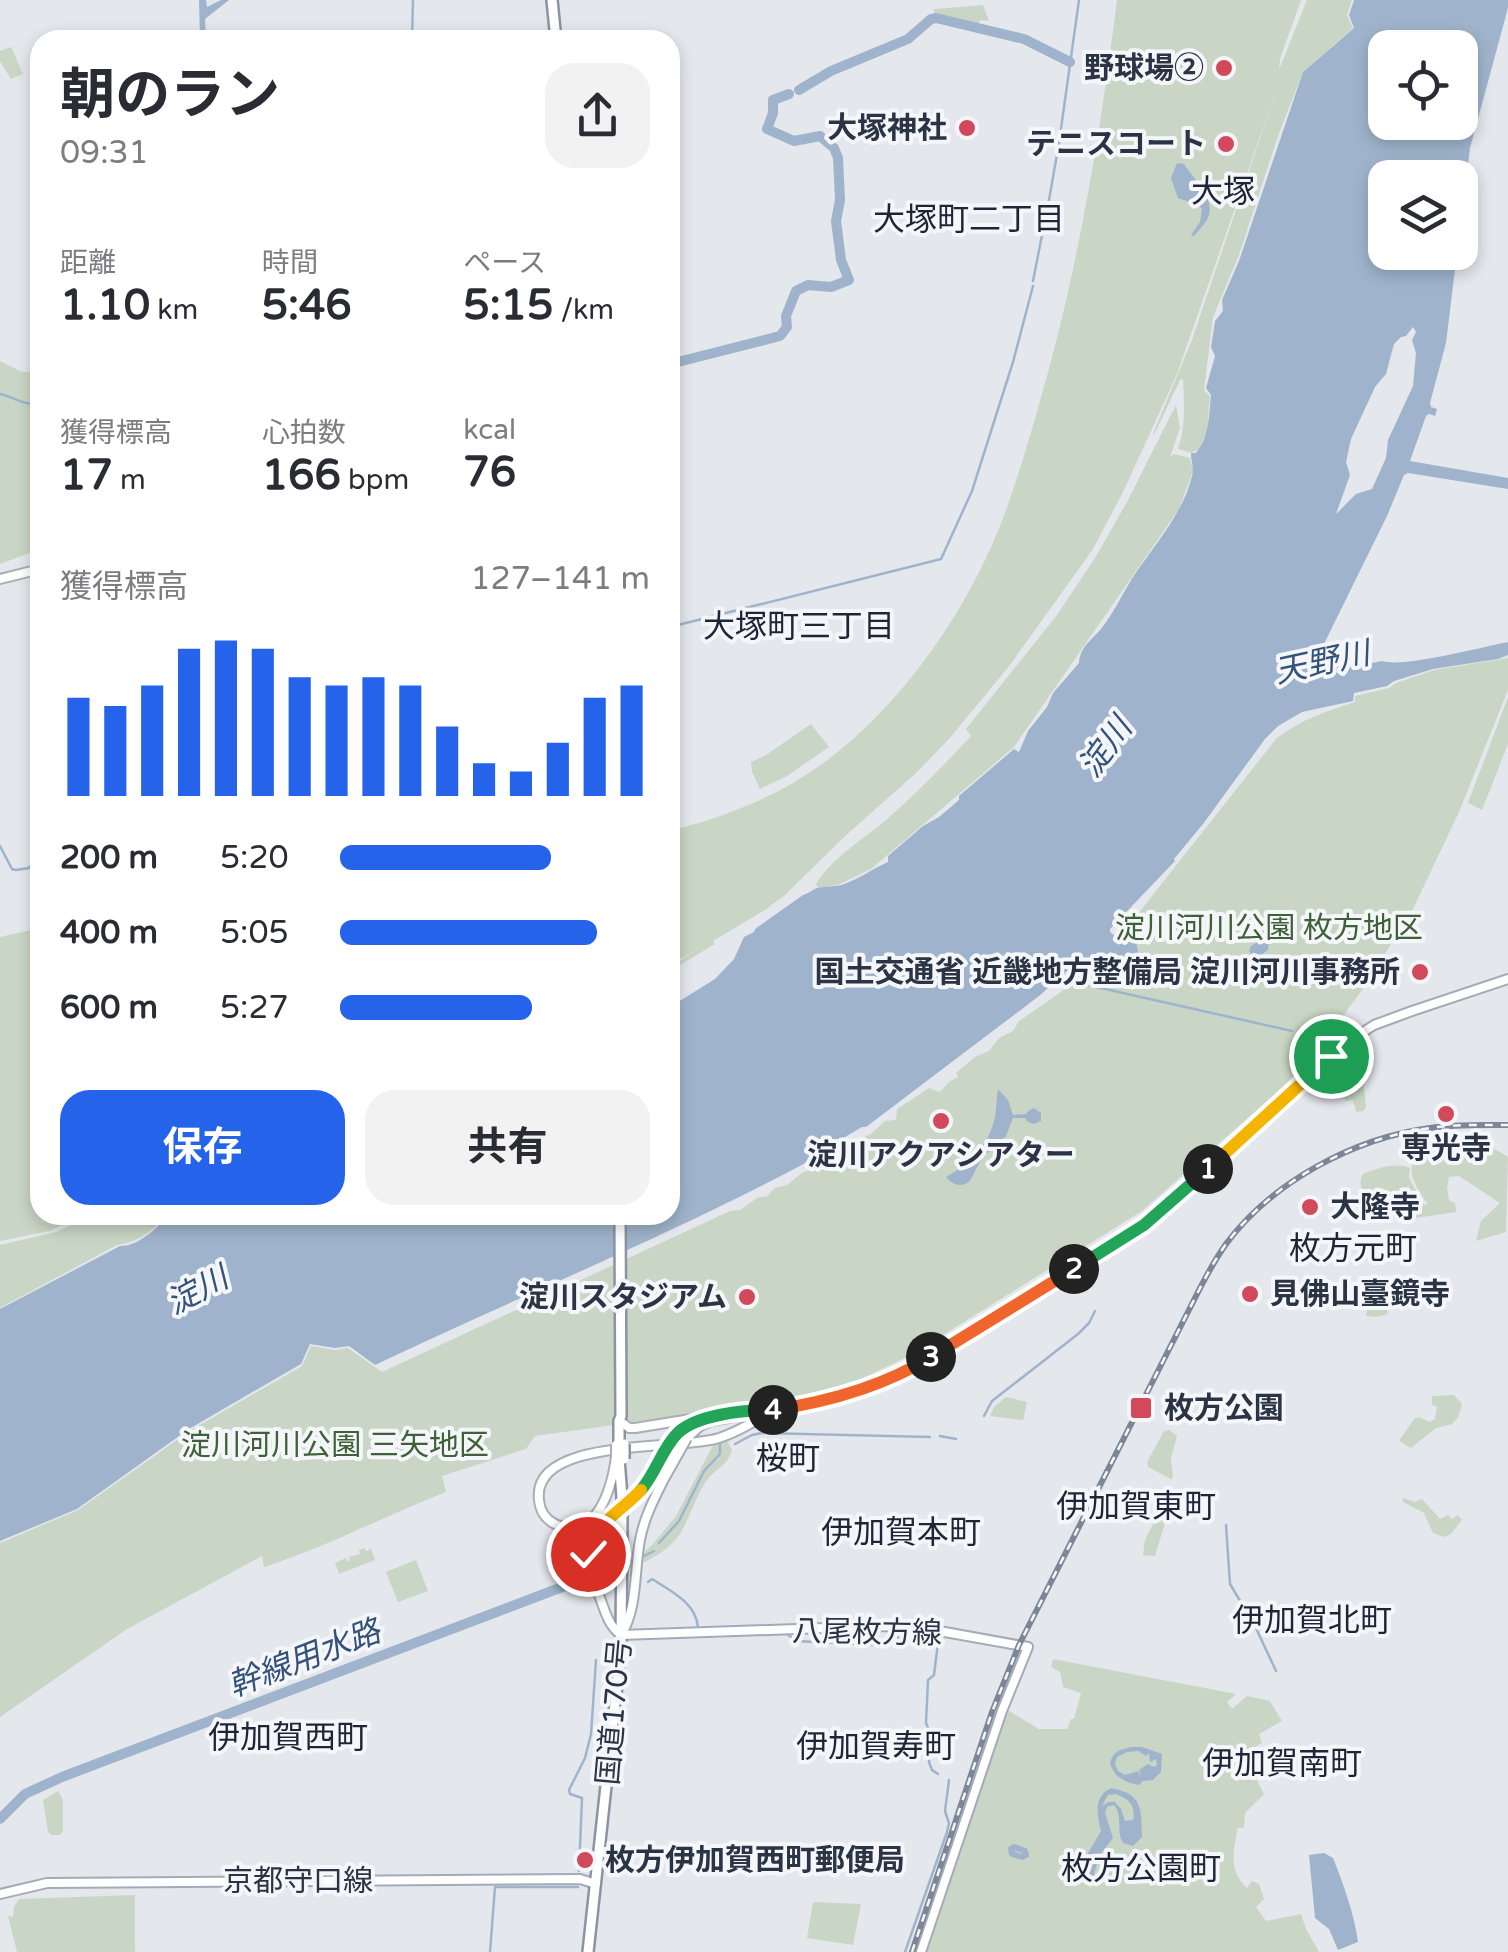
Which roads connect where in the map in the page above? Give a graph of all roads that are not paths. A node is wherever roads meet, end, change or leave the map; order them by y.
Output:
1 (552, 0) edge
2 (555, 30) edge
3 (30, 572) edge
4 (0, 579) edge
5 (1508, 979) edge
6 (620, 1225) edge
7 (774, 1410) junction
8 (720, 1416) junction
9 (622, 1420) junction
10 (620, 1458) junction
11 (622, 1635) junction
12 (596, 1884) junction
13 (0, 1894) edge
14 (588, 1952) edge
15 (920, 1952) edge

1 - 2 highway
3 - 4 main road
5 - 7 main road
6 - 9 highway, 国道170号
7 - 8 main road
7 - 10 main road
7 - 11 main road, bridge
8 - 9 main road
8 - 11 main road, bridge
9 - 10 highway, 国道170号, bridge
10 - 11 highway, 国道170号, bridge
11 - 12 highway, 国道170号
11 - 15 main road, 八尾枚方線
12 - 13 main road, 京都守口線
12 - 14 highway, 国道170号

